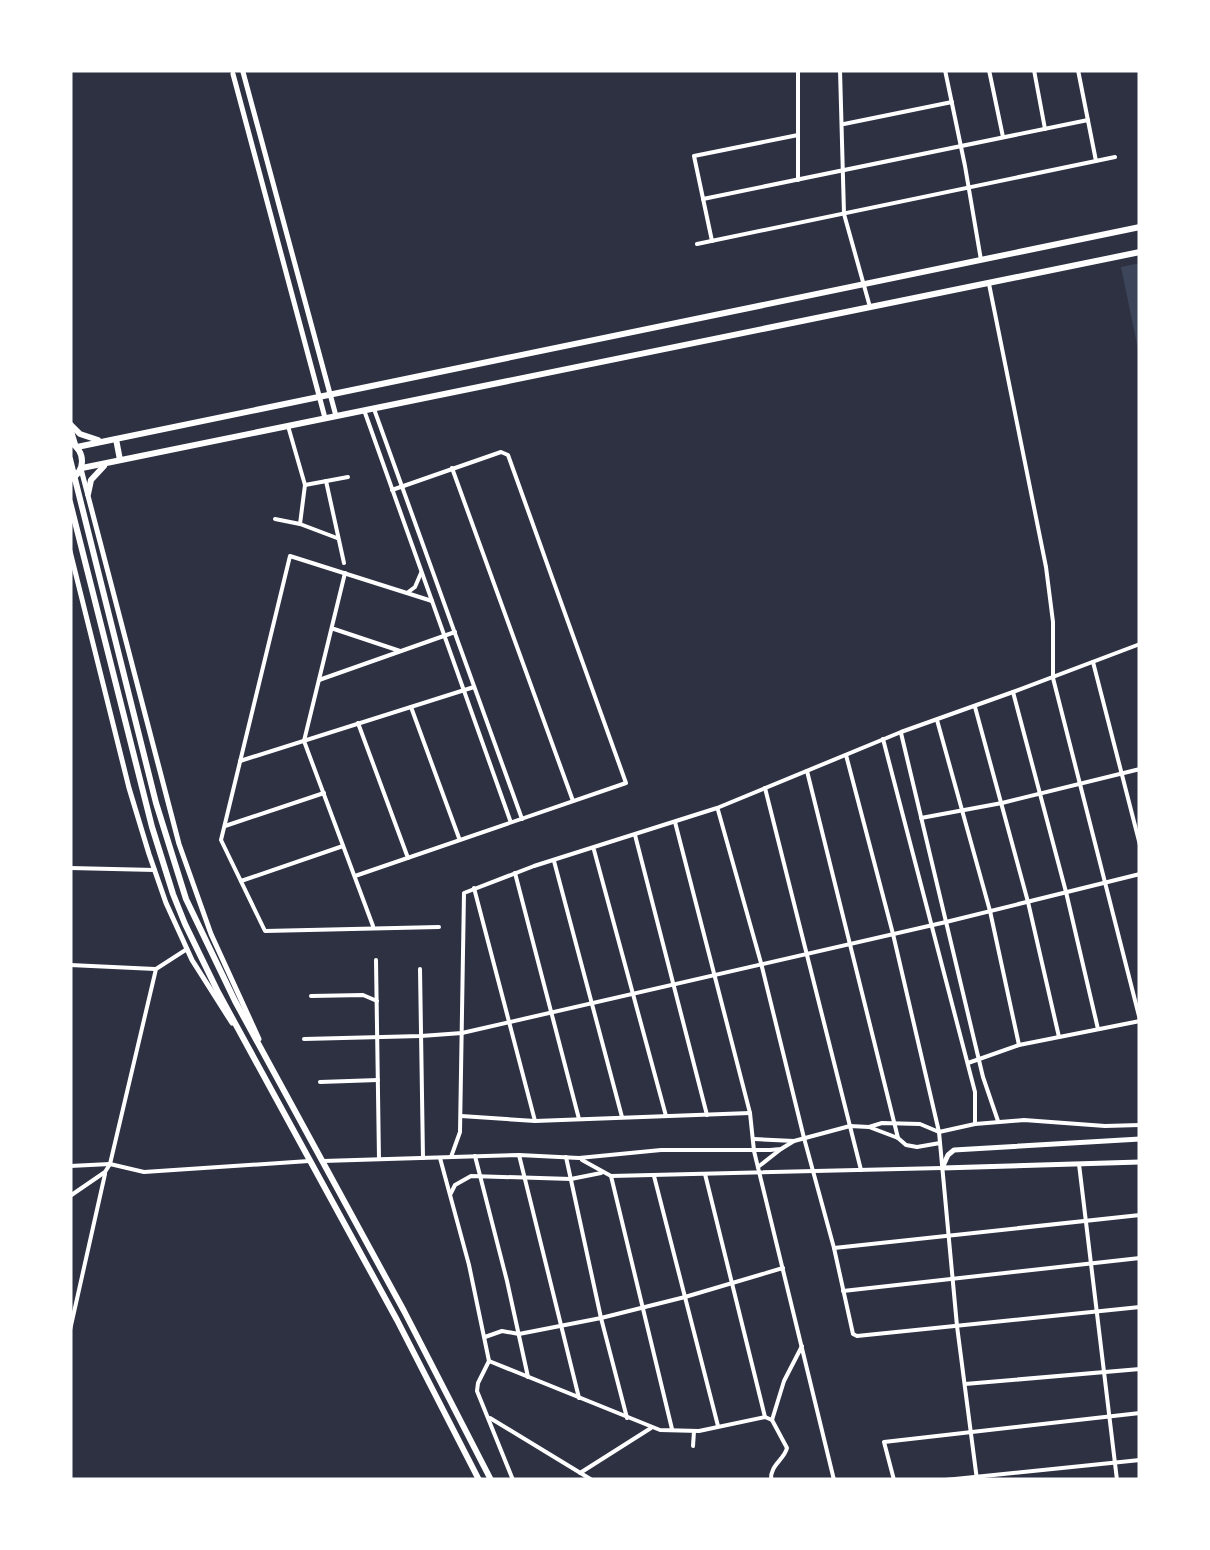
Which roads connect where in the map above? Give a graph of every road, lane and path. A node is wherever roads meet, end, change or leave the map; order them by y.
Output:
1 (798, 70) edge
2 (840, 70) edge
3 (945, 70) edge
4 (989, 70) edge
5 (1034, 70) edge
6 (1078, 70) edge
7 (244, 71) edge
8 (230, 72) edge
9 (952, 102) junction
10 (1088, 120) junction
11 (842, 124) junction
12 (1045, 129) junction
13 (798, 135) junction
14 (1003, 137) junction
15 (962, 146) junction
16 (1115, 157) dead end
17 (1096, 161) junction
18 (844, 170) junction
19 (798, 180) junction
20 (969, 188) junction
21 (703, 199) junction
22 (844, 214) junction
23 (1140, 227) edge
24 (712, 241) junction
25 (697, 244) dead end
26 (1140, 252) edge
27 (981, 260) junction
28 (864, 284) junction
29 (989, 284) junction
30 (870, 307) junction
31 (330, 395) junction
32 (320, 397) junction
33 (374, 408) junction
34 (364, 410) junction
35 (336, 416) junction
36 (325, 418) junction
37 (70, 425) edge
38 (288, 426) junction
39 (112, 440) junction
40 (74, 445) edge
41 (70, 458) edge
42 (116, 461) junction
43 (82, 468) junction
44 (452, 468) junction
45 (348, 478) dead end
46 (70, 480) edge
47 (326, 481) junction
48 (305, 485) junction
49 (402, 486) junction
50 (392, 490) junction
51 (84, 494) junction
52 (70, 502) edge
53 (275, 519) dead end
54 (300, 524) junction
55 (338, 538) junction
56 (70, 551) edge
57 (344, 563) dead end
58 (420, 569) junction
59 (345, 574) junction
60 (407, 593) junction
61 (432, 601) junction
62 (332, 628) junction
63 (454, 632) junction
64 (444, 636) junction
65 (1140, 644) edge
66 (400, 651) junction
67 (1093, 662) junction
68 (1053, 678) junction
69 (319, 680) junction
70 (474, 686) junction
71 (464, 690) junction
72 (1013, 692) junction
73 (411, 706) junction
74 (975, 706) junction
75 (937, 720) junction
76 (358, 723) junction
77 (901, 732) junction
78 (884, 739) junction
79 (304, 740) junction
80 (846, 754) junction
81 (240, 761) junction
82 (1140, 769) edge
83 (807, 771) junction
84 (1122, 773) junction
85 (1080, 782) junction
86 (764, 788) junction
87 (324, 793) junction
88 (1041, 794) junction
89 (573, 801) junction
90 (1002, 803) junction
91 (717, 808) junction
92 (964, 811) junction
93 (922, 818) junction
94 (522, 819) junction
95 (511, 822) junction
96 (675, 822) junction
97 (224, 826) junction
98 (635, 835) junction
99 (460, 840) junction
100 (1140, 845) edge
101 (344, 846) junction
102 (593, 848) junction
103 (408, 858) junction
104 (553, 860) junction
105 (70, 868) edge
106 (155, 870) junction
107 (514, 873) junction
108 (1140, 874) edge
109 (354, 876) junction
110 (241, 881) junction
111 (1106, 882) junction
112 (474, 888) junction
113 (1066, 892) junction
114 (1028, 902) junction
115 (990, 911) junction
116 (946, 922) junction
117 (932, 925) junction
118 (438, 926) dead end
119 (374, 928) junction
120 (893, 934) junction
121 (850, 943) junction
122 (187, 949) junction
123 (806, 953) junction
124 (376, 960) dead end
125 (761, 964) junction
126 (70, 965) edge
127 (420, 968) dead end
128 (156, 969) junction
129 (716, 974) junction
130 (672, 983) junction
131 (632, 992) junction
132 (311, 996) dead end
133 (377, 1000) junction
134 (592, 1002) junction
135 (549, 1011) junction
136 (509, 1020) junction
137 (1140, 1020) edge
138 (1098, 1030) junction
139 (462, 1033) junction
140 (421, 1036) junction
141 (1060, 1037) junction
142 (377, 1038) junction
143 (304, 1039) dead end
144 (1019, 1045) junction
145 (250, 1052) junction
146 (979, 1059) junction
147 (968, 1063) junction
148 (983, 1077) junction
149 (378, 1080) junction
150 (320, 1082) dead end
151 (975, 1092) junction
152 (750, 1113) junction
153 (707, 1114) junction
154 (461, 1116) junction
155 (666, 1116) junction
156 (622, 1118) junction
157 (579, 1119) junction
158 (536, 1120) junction
159 (998, 1122) junction
160 (895, 1124) junction
161 (975, 1124) junction
162 (1140, 1125) edge
163 (850, 1126) junction
164 (869, 1127) junction
165 (939, 1132) junction
166 (804, 1138) junction
167 (898, 1138) junction
168 (754, 1139) junction
169 (1140, 1139) edge
170 (794, 1141) junction
171 (940, 1142) junction
172 (780, 1149) junction
173 (754, 1151) junction
174 (519, 1155) junction
175 (475, 1156) junction
176 (452, 1157) junction
177 (566, 1157) junction
178 (422, 1158) junction
179 (440, 1158) junction
180 (579, 1158) junction
181 (379, 1159) junction
182 (1140, 1162) edge
183 (110, 1164) junction
184 (1079, 1164) junction
185 (70, 1166) edge
186 (942, 1168) junction
187 (759, 1170) junction
188 (861, 1170) junction
189 (812, 1171) junction
190 (106, 1172) junction
191 (602, 1172) junction
192 (705, 1174) junction
193 (480, 1176) junction
194 (610, 1176) junction
195 (654, 1176) junction
196 (525, 1178) junction
197 (570, 1180) junction
198 (451, 1194) junction
199 (70, 1196) edge
200 (1140, 1215) edge
201 (1086, 1221) junction
202 (949, 1236) junction
203 (834, 1248) junction
204 (1140, 1258) edge
205 (1091, 1265) junction
206 (783, 1268) junction
207 (953, 1280) junction
208 (732, 1284) junction
209 (843, 1291) junction
210 (685, 1297) junction
211 (1140, 1307) edge
212 (642, 1308) junction
213 (1097, 1312) junction
214 (600, 1318) junction
215 (562, 1326) junction
216 (957, 1326) junction
217 (70, 1330) edge
218 (519, 1334) junction
219 (485, 1337) junction
220 (802, 1346) junction
221 (490, 1361) junction
222 (1140, 1369) edge
223 (1104, 1372) junction
224 (528, 1377) junction
225 (964, 1384) junction
226 (580, 1398) junction
227 (1140, 1413) edge
228 (1109, 1416) junction
229 (765, 1417) junction
230 (490, 1418) junction
231 (627, 1418) junction
232 (772, 1420) junction
233 (718, 1426) junction
234 (650, 1428) junction
235 (672, 1431) junction
236 (694, 1431) junction
237 (970, 1432) junction
238 (694, 1446) dead end
239 (1140, 1460) edge
240 (1115, 1462) junction
241 (580, 1473) junction
242 (976, 1478) edge
243 (478, 1480) edge
244 (491, 1480) edge
245 (514, 1480) edge
246 (592, 1480) edge
247 (771, 1480) edge
248 (834, 1480) edge
249 (894, 1480) edge
250 (945, 1480) edge
251 (1117, 1480) edge

1 - 13 street
2 - 11 street
3 - 9 street
4 - 14 street
5 - 12 street
6 - 10 street
7 - 8 street
7 - 31 street
8 - 32 street
9 - 11 street
9 - 15 street
10 - 12 street
10 - 17 street
11 - 18 street
12 - 14 street
13 - 19 street
13 - 21 street
14 - 15 street
15 - 18 street
15 - 20 street
16 - 17 street
17 - 20 street
18 - 19 street
18 - 22 street
19 - 21 street
20 - 22 street
20 - 27 street
21 - 24 street
22 - 24 street
22 - 28 street
23 - 27 main road
24 - 25 street
26 - 29 main road
27 - 28 main road
28 - 30 street
28 - 31 main road
29 - 30 main road
29 - 68 street
30 - 33 main road
31 - 32 main road
31 - 35 street
32 - 36 street
32 - 39 main road
33 - 34 main road
33 - 49 street
34 - 35 main road
34 - 50 street
35 - 36 main road
36 - 38 main road
37 - 39 main road
37 - 40 street
38 - 42 main road
38 - 48 street
39 - 40 main road
39 - 42 main road
40 - 43 main road
41 - 51 main road
42 - 43 main road
42 - 51 main road
43 - 46 main road
43 - 51 street
44 - 49 street
44 - 89 street
44 - 89 street
45 - 47 street
47 - 48 street
47 - 55 street
48 - 54 street
49 - 50 street
49 - 63 street
50 - 58 street
51 - 244 main road
52 - 145 main road
53 - 54 street
54 - 55 street
55 - 57 street
56 - 106 street
58 - 60 street
58 - 61 street
59 - 60 street
59 - 62 street
59 - 81 street
60 - 61 street
61 - 64 street
62 - 66 street
62 - 69 street
63 - 64 street
63 - 70 street
64 - 66 street
64 - 71 street
65 - 67 street
66 - 69 street
67 - 68 street
67 - 84 street
68 - 72 street
68 - 85 street
69 - 79 street
70 - 71 street
70 - 94 street
71 - 73 street
71 - 95 street
72 - 74 street
72 - 88 street
73 - 76 street
73 - 99 street
74 - 75 street
74 - 90 street
75 - 77 street
75 - 92 street
76 - 79 street
76 - 103 street
77 - 78 street
77 - 93 street
78 - 80 street
78 - 117 street
79 - 81 street
79 - 87 street
80 - 83 street
80 - 120 street
81 - 97 street
82 - 84 street
83 - 86 street
83 - 121 street
84 - 85 street
84 - 100 street
85 - 88 street
85 - 111 street
86 - 91 street
86 - 123 street
87 - 97 street
87 - 101 street
88 - 90 street
88 - 113 street
89 - 94 street
90 - 92 street
90 - 114 street
91 - 96 street
91 - 125 street
92 - 93 street
92 - 115 street
93 - 116 street
94 - 95 street
95 - 99 street
96 - 98 street
96 - 129 street
97 - 110 street
98 - 102 street
98 - 130 street
99 - 103 street
101 - 109 street
101 - 110 street
102 - 104 street
102 - 131 street
103 - 109 street
104 - 107 street
104 - 134 street
105 - 106 street
106 - 122 street
107 - 112 street
107 - 135 street
108 - 111 street
109 - 119 street
110 - 119 street
111 - 113 street
111 - 137 street
112 - 136 street
112 - 139 street
113 - 114 street
113 - 138 street
114 - 115 street
114 - 141 street
115 - 116 street
115 - 144 street
116 - 117 street
116 - 146 street
117 - 120 street
117 - 147 street
118 - 119 street
120 - 121 street
120 - 165 street
121 - 123 street
121 - 160 street
122 - 128 street
122 - 145 street
123 - 125 street
123 - 163 street
124 - 133 street
125 - 129 street
125 - 166 street
126 - 128 street
127 - 140 street
128 - 183 street
129 - 130 street
129 - 152 street
130 - 131 street
130 - 153 street
131 - 134 street
131 - 155 street
132 - 133 street
133 - 142 street
134 - 135 street
134 - 156 street
135 - 136 street
135 - 157 street
136 - 139 street
136 - 158 street
137 - 138 street
138 - 141 street
139 - 140 street
139 - 154 street
140 - 142 street
140 - 178 street
141 - 144 street
142 - 143 street
142 - 149 street
144 - 146 street
145 - 243 main road
146 - 147 street
146 - 148 street
147 - 151 street
148 - 151 street
148 - 159 street
149 - 150 street
149 - 181 street
151 - 161 street
152 - 153 street
152 - 168 street
153 - 155 street
154 - 158 street
154 - 176 street
155 - 156 street
156 - 157 street
157 - 158 street
159 - 161 street
159 - 162 street
160 - 164 street
160 - 165 street
160 - 167 street
161 - 165 street
163 - 164 street
163 - 166 street
163 - 188 street
164 - 167 street
165 - 171 street
166 - 170 street
166 - 189 street
167 - 171 street
168 - 170 street
168 - 173 street
169 - 186 street
170 - 172 street
171 - 186 street
172 - 173 street
172 - 187 street
173 - 180 street
173 - 187 street
174 - 175 street
174 - 177 street
174 - 196 street
175 - 176 street
175 - 193 street
176 - 179 street
177 - 180 street
177 - 197 street
178 - 179 street
178 - 181 street
179 - 198 street
180 - 191 street
181 - 183 street
182 - 184 street
183 - 185 street
183 - 190 street
184 - 186 street
184 - 201 street
186 - 188 street
186 - 202 street
187 - 189 street
187 - 192 street
187 - 206 street
188 - 189 street
189 - 203 street
190 - 199 street
190 - 217 street
191 - 194 street
191 - 197 street
192 - 195 street
192 - 208 street
193 - 196 street
193 - 198 street
193 - 218 street
194 - 195 street
194 - 212 street
195 - 210 street
196 - 197 street
196 - 215 street
197 - 214 street
198 - 219 street
200 - 201 street
201 - 202 street
201 - 205 street
202 - 203 street
202 - 207 street
203 - 209 street
204 - 205 street
205 - 207 street
205 - 213 street
206 - 208 street
206 - 220 street
207 - 209 street
207 - 216 street
208 - 210 street
208 - 229 street
209 - 216 street
210 - 212 street
210 - 233 street
211 - 213 street
212 - 214 street
212 - 235 street
213 - 216 street
213 - 223 street
214 - 215 street
214 - 231 street
215 - 218 street
215 - 226 street
216 - 225 street
218 - 219 street
218 - 224 street
219 - 221 street
220 - 232 street
220 - 248 street
221 - 224 street
221 - 230 street
222 - 223 street
223 - 225 street
223 - 228 street
224 - 226 street
225 - 237 street
226 - 231 street
227 - 228 street
228 - 237 street
228 - 240 street
229 - 232 street
229 - 233 street
230 - 241 street
230 - 245 street
231 - 234 street
232 - 247 street
233 - 236 street
234 - 235 street
234 - 241 street
235 - 236 street
236 - 238 street
237 - 242 street
237 - 249 street
239 - 240 street
240 - 242 street
240 - 251 street
241 - 246 street
242 - 250 street

